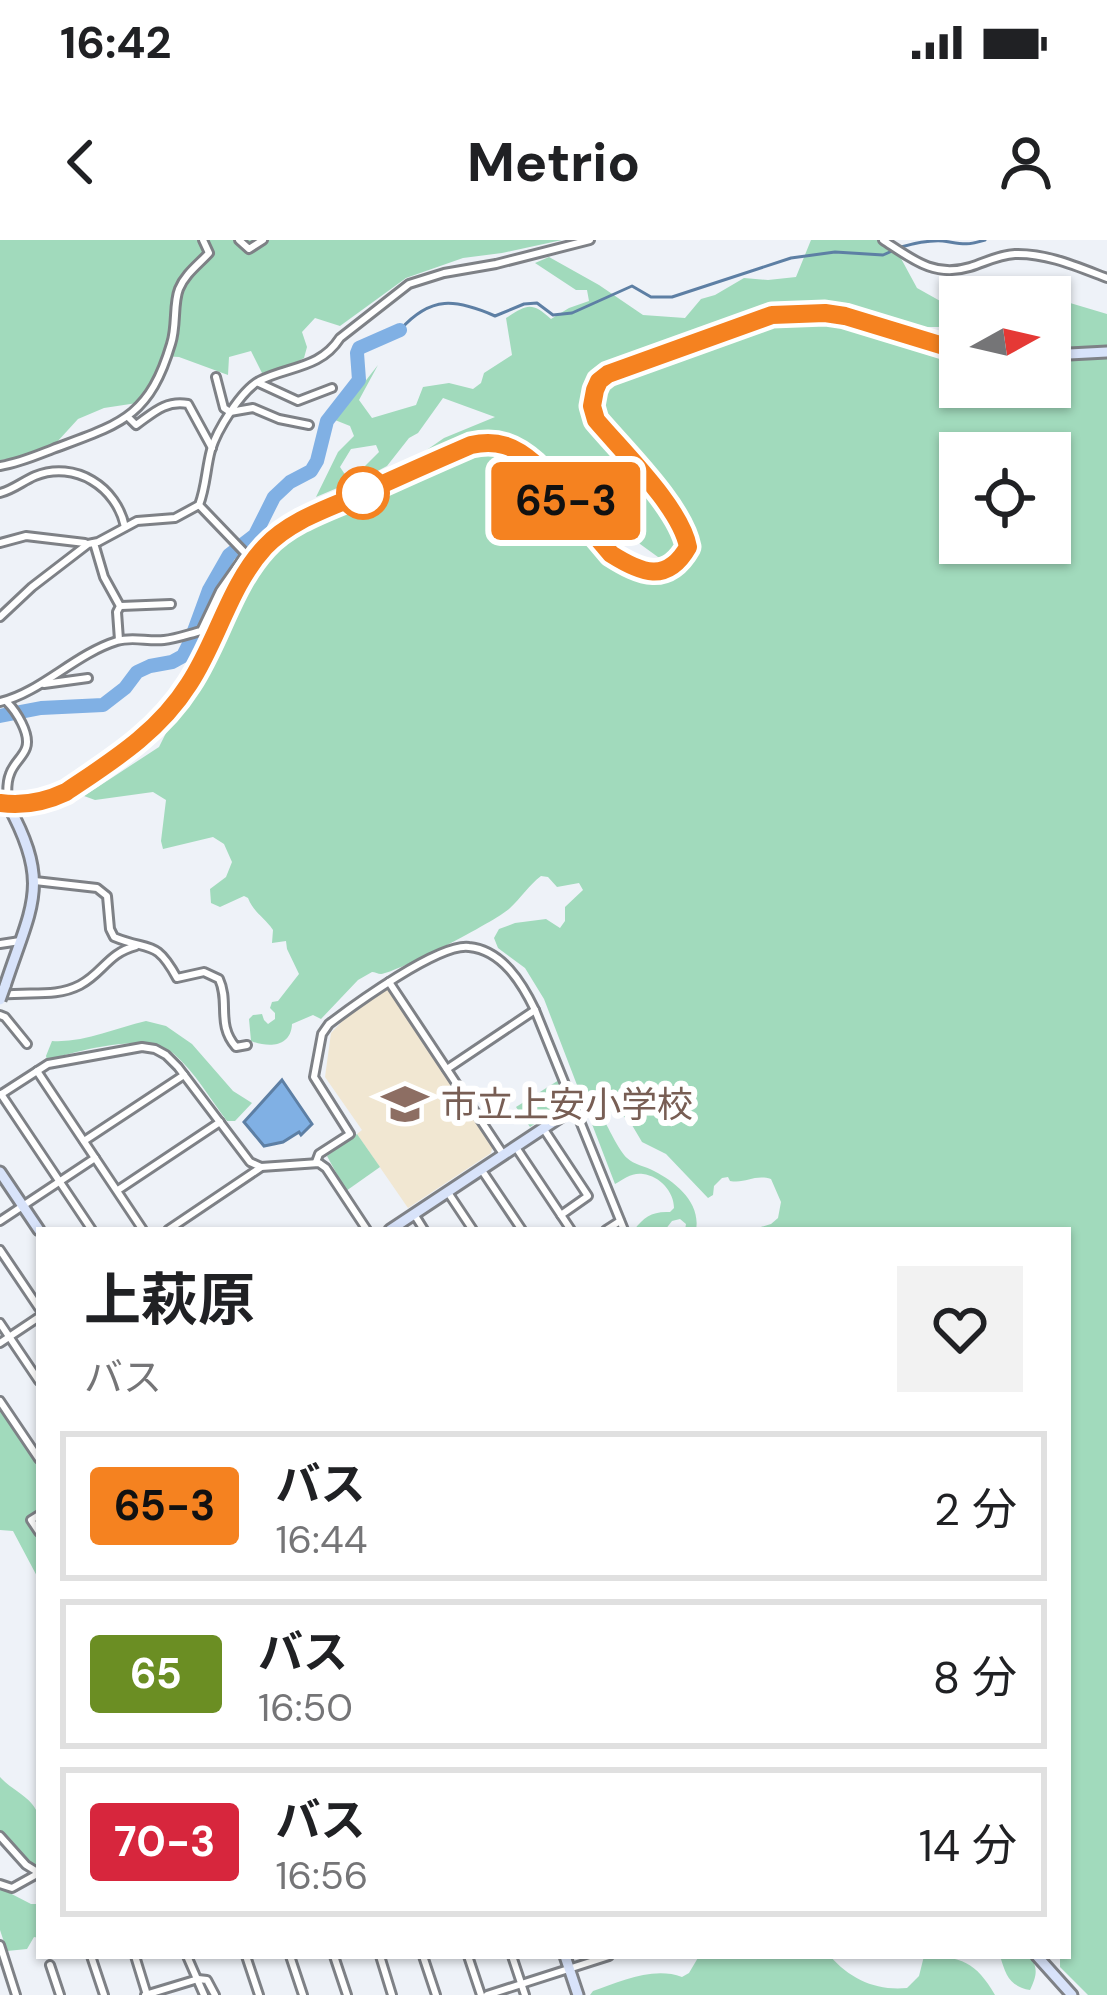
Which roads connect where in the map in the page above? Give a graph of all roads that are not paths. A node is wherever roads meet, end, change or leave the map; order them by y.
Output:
1 (203, 240) edge
2 (239, 240) edge
3 (263, 240) edge
4 (590, 240) edge
5 (884, 240) edge
6 (1107, 278) edge
7 (939, 345) edge
8 (1107, 352) edge
9 (1071, 354) edge
10 (216, 377) dead end
11 (256, 382) junction
12 (332, 388) dead end
13 (230, 412) junction
14 (128, 417) junction
15 (309, 425) dead end
16 (212, 448) junction
17 (0, 466) edge
18 (0, 493) edge
19 (199, 505) junction
20 (125, 527) junction
21 (0, 543) edge
22 (91, 543) junction
23 (171, 604) dead end
24 (120, 606) junction
25 (0, 617) edge
26 (119, 640) junction
27 (88, 678) dead end
28 (44, 684) junction
29 (3, 702) edge
30 (4, 804) edge
31 (35, 881) junction
32 (20, 941) junction
33 (138, 943) junction
34 (0, 944) edge
35 (389, 982) junction
36 (2, 994) edge
37 (535, 1010) junction
38 (0, 1015) edge
39 (27, 1043) dead end
40 (247, 1045) dead end
41 (446, 1069) junction
42 (37, 1071) junction
43 (184, 1075) junction
44 (1, 1095) edge
45 (574, 1108) junction
46 (220, 1122) junction
47 (543, 1128) junction
48 (84, 1142) junction
49 (515, 1146) junction
50 (503, 1154) junction
51 (95, 1158) junction
52 (316, 1162) junction
53 (261, 1167) junction
54 (481, 1168) junction
55 (0, 1172) edge
56 (60, 1181) junction
57 (117, 1191) junction
58 (448, 1191) junction
59 (23, 1206) junction
60 (414, 1214) junction
61 (561, 1215) junction
62 (0, 1221) edge
63 (620, 1221) junction
64 (37, 1227) edge
65 (90, 1227) edge
66 (141, 1227) edge
67 (172, 1227) edge
68 (365, 1227) edge
69 (395, 1227) edge
70 (422, 1227) edge
71 (471, 1227) edge
72 (520, 1227) edge
73 (569, 1227) edge
74 (611, 1227) edge
75 (623, 1227) edge
76 (0, 1250) edge
77 (36, 1308) edge
78 (36, 1315) edge
79 (0, 1323) edge
80 (9, 1337) junction
81 (0, 1343) edge
82 (36, 1378) edge
83 (0, 1401) edge
84 (36, 1455) edge
85 (0, 1836) edge
86 (36, 1872) edge
87 (36, 1876) edge
88 (0, 1885) edge
89 (0, 1945) edge
90 (92, 1959) edge
91 (136, 1959) edge
92 (188, 1959) edge
93 (247, 1959) edge
94 (291, 1959) edge
95 (335, 1959) edge
96 (381, 1959) edge
97 (425, 1959) edge
98 (469, 1959) edge
99 (513, 1959) edge
100 (567, 1959) edge
101 (599, 1959) edge
102 (1040, 1959) edge
103 (50, 1965) dead end
104 (569, 1969) junction
105 (198, 1978) junction
106 (521, 1984) junction
107 (16, 1995) edge
108 (60, 1995) edge
109 (104, 1995) edge
110 (146, 1995) edge
111 (204, 1995) edge
112 (215, 1995) edge
113 (259, 1995) edge
114 (303, 1995) edge
115 (347, 1995) edge
116 (392, 1995) edge
117 (436, 1995) edge
118 (484, 1995) edge
119 (525, 1995) edge
120 (578, 1995) edge
121 (1072, 1995) edge

1 - 14 street
2 - 3 street
4 - 11 street
5 - 6 street
7 - 30 main road
8 - 9 main road
10 - 13 street
11 - 12 street
11 - 13 street
13 - 15 street
13 - 16 street
14 - 16 street
14 - 17 street
16 - 19 street
18 - 20 street
19 - 20 street
19 - 26 street
20 - 22 street
21 - 22 street
22 - 24 street
22 - 25 street
23 - 24 street
24 - 26 street
26 - 28 street
27 - 28 street
28 - 29 street
29 - 30 street
30 - 31 main road
31 - 32 main road
31 - 33 street
32 - 34 street
32 - 36 main road
33 - 36 street
33 - 40 street
35 - 37 street
35 - 41 street
35 - 52 street
37 - 41 street
37 - 45 street
38 - 39 street
41 - 50 street
42 - 43 street
42 - 44 street
42 - 48 street
43 - 46 street
43 - 48 street
44 - 56 street
45 - 47 main road
45 - 63 street
46 - 53 street
46 - 57 street
47 - 49 main road
47 - 61 street
48 - 51 street
49 - 50 main road
49 - 61 street
50 - 54 main road
51 - 56 street
51 - 57 street
52 - 53 street
52 - 68 street
53 - 67 street
54 - 58 main road
54 - 72 street
55 - 59 main road
56 - 59 street
56 - 65 street
57 - 66 street
58 - 60 main road
58 - 71 street
59 - 62 street
59 - 64 main road
60 - 69 main road
60 - 70 street
61 - 73 street
63 - 74 street
63 - 75 street
76 - 77 street
78 - 80 street
79 - 80 street
80 - 81 street
80 - 82 street
83 - 84 street
85 - 86 street
87 - 88 street
89 - 107 street
90 - 109 street
91 - 110 street
92 - 105 street
93 - 113 street
94 - 114 street
95 - 115 street
96 - 116 street
97 - 117 street
98 - 118 street
99 - 106 street
100 - 104 main road
101 - 104 street
102 - 121 main road
103 - 108 street
104 - 106 street
104 - 120 main road
105 - 110 street
105 - 111 street
105 - 112 street
106 - 118 street
106 - 119 street

